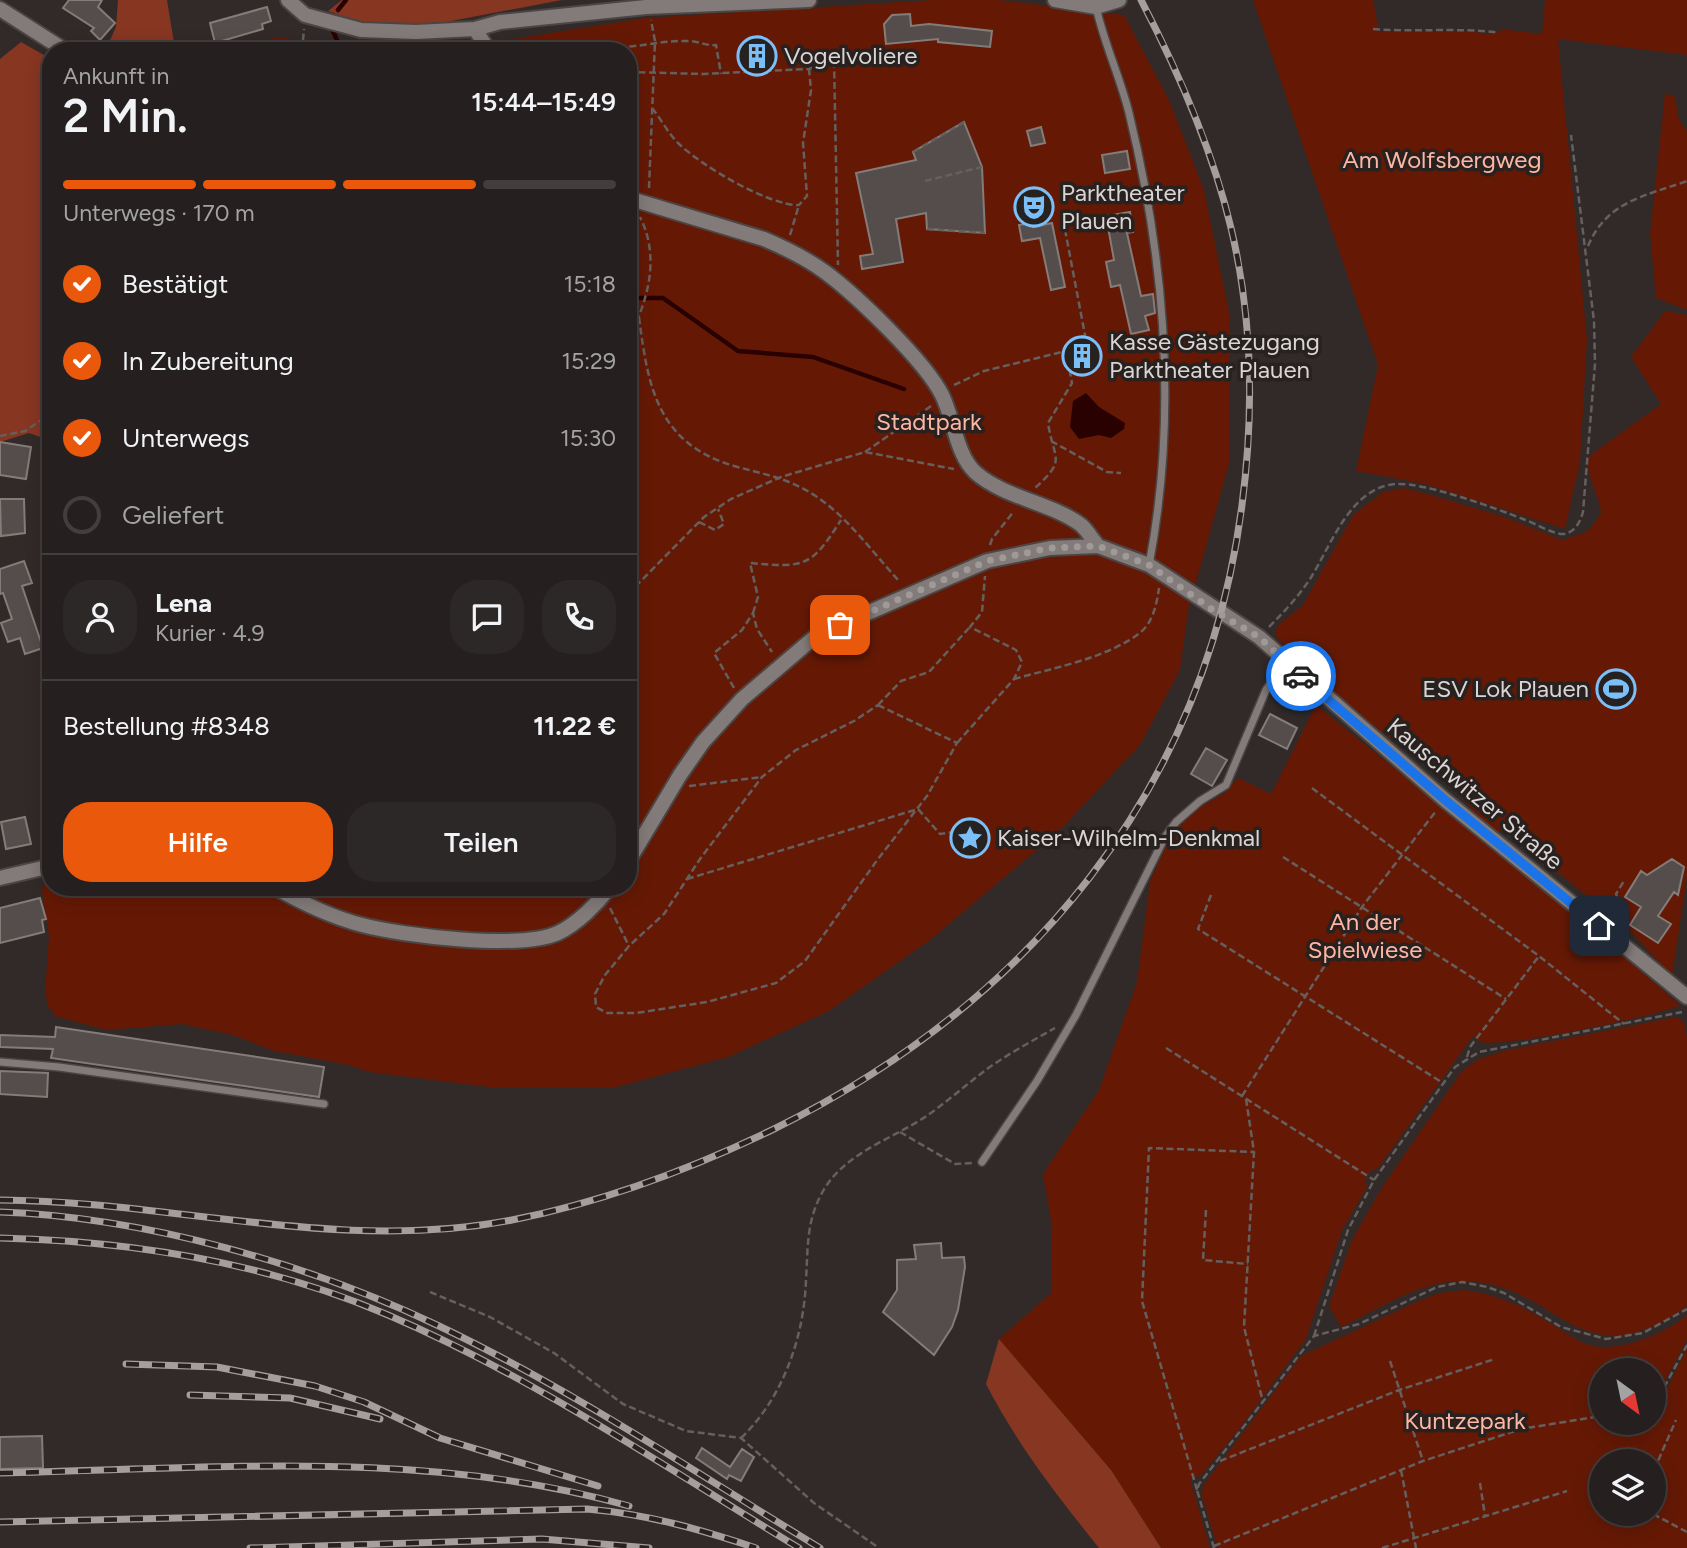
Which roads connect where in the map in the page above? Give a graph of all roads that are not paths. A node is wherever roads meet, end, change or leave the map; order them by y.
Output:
1 (289, 0) edge
2 (809, 0) edge
3 (1055, 0) edge
4 (1119, 0) edge
5 (1096, 6) junction
6 (0, 9) edge
7 (475, 29) junction
8 (52, 42) edge
9 (483, 42) edge
10 (637, 204) edge
11 (1098, 546) junction
12 (1149, 565) junction
13 (1285, 662) junction
14 (637, 847) edge
15 (42, 868) edge
16 (0, 878) edge
17 (290, 896) edge
18 (601, 896) edge
19 (1687, 997) edge
20 (0, 1062) edge
21 (324, 1104) dead end
22 (982, 1162) road end

1 - 7 street
2 - 7 street
3 - 5 street
4 - 5 street
5 - 12 lane
6 - 8 street
7 - 9 street
10 - 11 street
11 - 12 street, Kauschwitzer Straße
11 - 14 street
12 - 13 street, Kauschwitzer Straße
13 - 19 street, Kauschwitzer Straße
13 - 22 lane
15 - 16 street
17 - 18 street
20 - 21 lane

